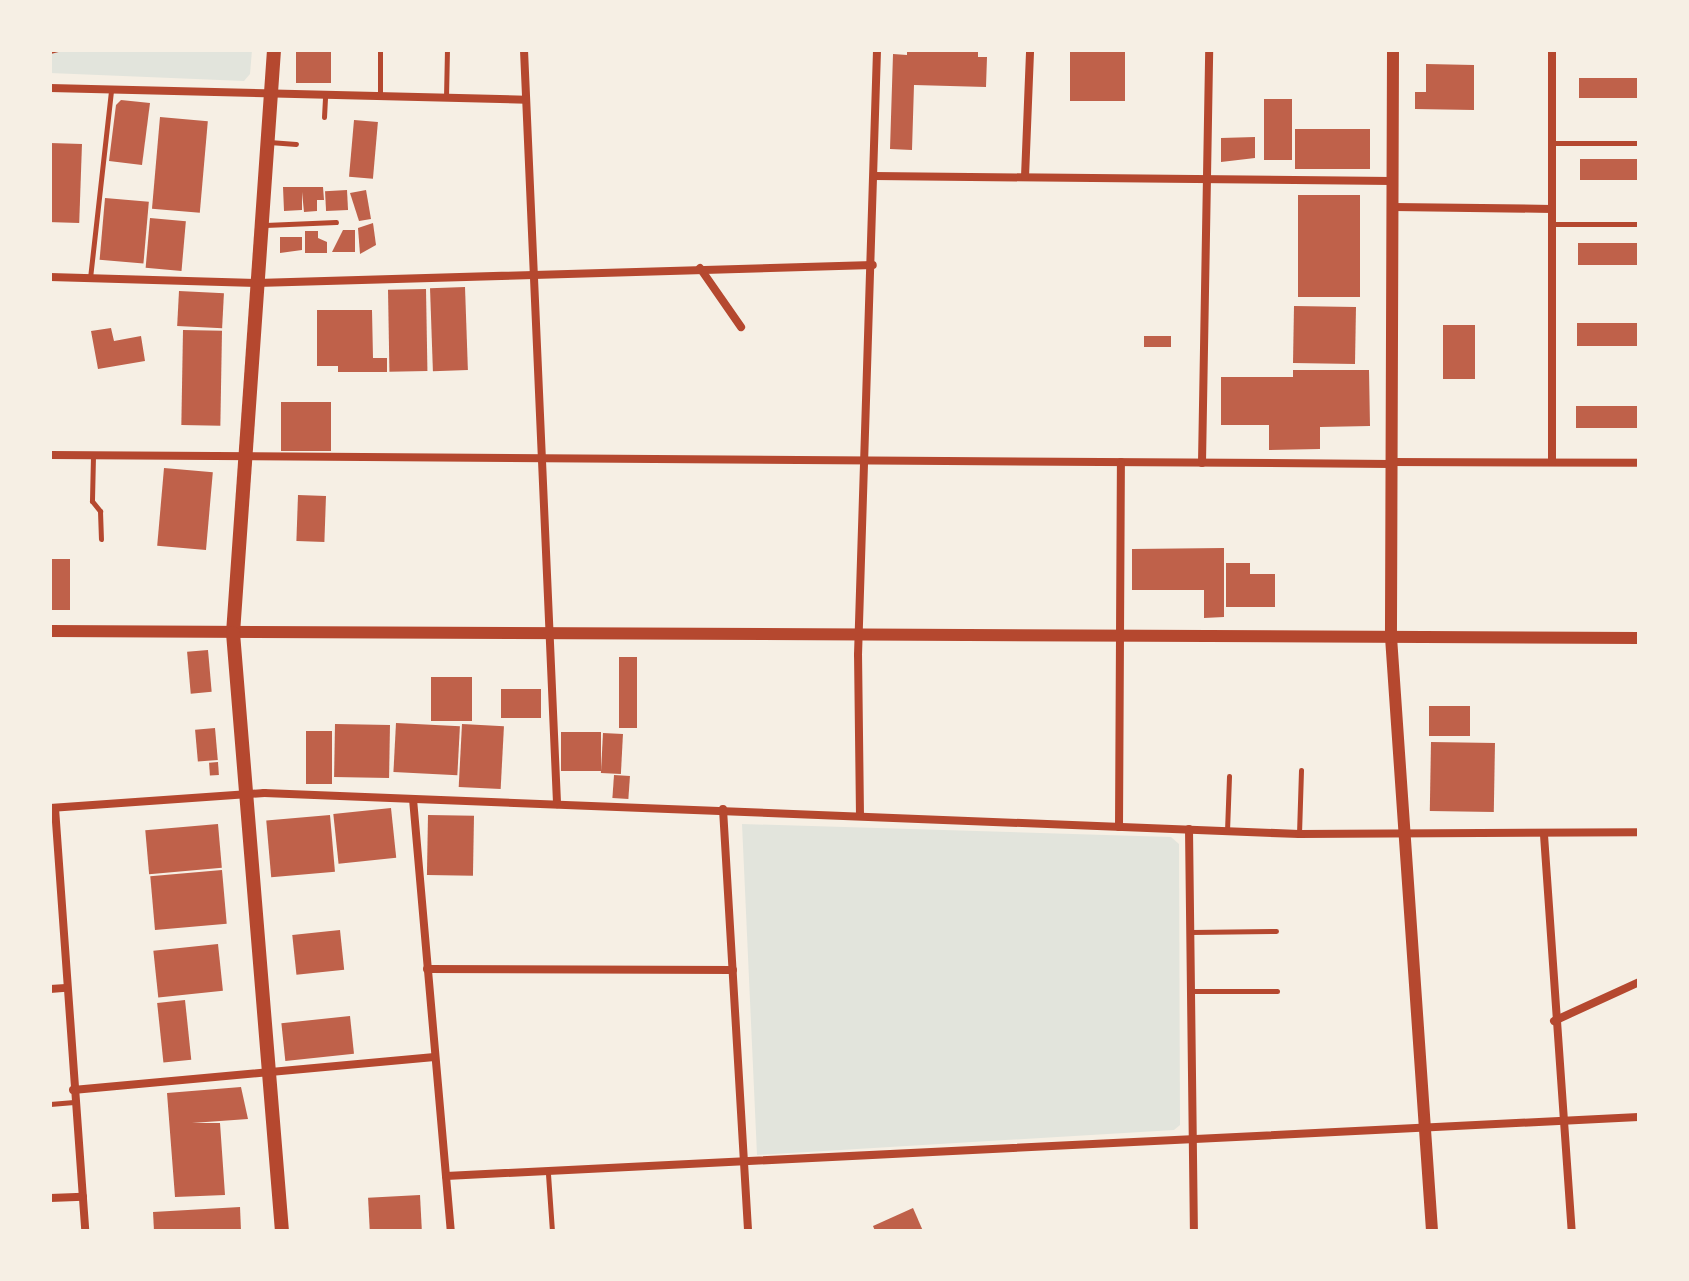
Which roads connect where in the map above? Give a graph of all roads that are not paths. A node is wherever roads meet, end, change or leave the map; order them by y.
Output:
1 (274, 50) edge
2 (380, 50) edge
3 (447, 50) edge
4 (524, 50) edge
5 (877, 50) edge
6 (1030, 50) edge
7 (1209, 50) edge
8 (1393, 50) edge
9 (1552, 50) edge
10 (50, 88) edge
11 (111, 91) junction
12 (271, 96) junction
13 (325, 97) junction
14 (380, 97) junction
15 (446, 99) junction
16 (526, 100) junction
17 (324, 117) dead end
18 (268, 142) junction
19 (1552, 143) junction
20 (1639, 143) edge
21 (296, 144) dead end
22 (874, 176) junction
23 (1025, 177) junction
24 (1210, 180) junction
25 (1392, 181) junction
26 (1393, 207) junction
27 (1552, 209) junction
28 (336, 222) dead end
29 (1551, 224) junction
30 (1639, 224) edge
31 (262, 225) junction
32 (873, 265) junction
33 (700, 268) junction
34 (535, 272) junction
35 (50, 277) edge
36 (90, 278) junction
37 (257, 283) junction
38 (741, 327) dead end
39 (50, 455) edge
40 (93, 456) junction
41 (243, 458) junction
42 (540, 460) junction
43 (867, 460) junction
44 (1121, 462) junction
45 (1552, 462) junction
46 (1202, 463) junction
47 (1390, 463) junction
48 (1639, 463) edge
49 (101, 539) dead end
50 (50, 631) edge
51 (233, 633) junction
52 (859, 633) junction
53 (549, 634) junction
54 (1120, 635) junction
55 (1391, 637) junction
56 (1639, 638) edge
57 (1301, 770) dead end
58 (1229, 776) dead end
59 (244, 794) junction
60 (413, 799) junction
61 (557, 804) junction
62 (52, 808) edge
63 (723, 809) junction
64 (860, 816) junction
65 (1119, 827) junction
66 (1189, 829) junction
67 (1227, 831) junction
68 (1639, 832) edge
69 (1299, 834) junction
70 (1404, 834) junction
71 (1544, 835) junction
72 (1276, 931) dead end
73 (1191, 932) junction
74 (427, 969) junction
75 (733, 970) junction
76 (1639, 982) edge
77 (66, 988) junction
78 (50, 989) edge
79 (1191, 991) junction
80 (1277, 991) dead end
81 (1554, 1021) junction
82 (434, 1057) junction
83 (269, 1074) junction
84 (73, 1090) junction
85 (74, 1102) junction
86 (50, 1104) edge
87 (1639, 1117) edge
88 (1563, 1122) junction
89 (1425, 1125) junction
90 (1193, 1141) junction
91 (743, 1164) junction
92 (548, 1174) junction
93 (446, 1176) junction
94 (83, 1197) junction
95 (50, 1198) edge
96 (85, 1231) edge
97 (282, 1231) edge
98 (451, 1231) edge
99 (552, 1231) edge
100 (748, 1231) edge
101 (1194, 1231) edge
102 (1432, 1231) edge
103 (1572, 1231) edge

1 - 12 main road
2 - 14 lane
3 - 15 lane
4 - 16 street
5 - 22 street
6 - 23 street
7 - 24 street
8 - 25 street
9 - 19 street
10 - 11 street
11 - 12 street
11 - 36 lane
12 - 13 street
12 - 18 main road
13 - 14 street
13 - 17 lane
14 - 15 street
15 - 16 street
16 - 34 street
18 - 21 lane
18 - 31 main road
19 - 20 lane
19 - 27 street
22 - 23 street
22 - 32 street
23 - 24 street
24 - 25 street
24 - 46 street
25 - 26 street
26 - 27 street
26 - 47 street
27 - 29 street
28 - 31 lane
29 - 30 lane
29 - 45 street
31 - 37 main road
32 - 33 street
32 - 43 street
33 - 34 street
33 - 38 street
34 - 37 street
34 - 42 street
35 - 36 street
36 - 37 street
37 - 41 main road
39 - 40 street
40 - 41 street
40 - 49 lane
41 - 42 street
41 - 51 main road
42 - 43 street
42 - 53 street
43 - 44 street
43 - 52 street
44 - 46 street
44 - 54 street
45 - 47 street
45 - 48 street
46 - 47 street
47 - 55 street
50 - 51 street
51 - 53 street
51 - 59 main road
52 - 53 street
52 - 54 street
52 - 64 street
53 - 61 street
54 - 55 street
54 - 65 street
55 - 56 street
55 - 70 street
57 - 69 lane
58 - 67 lane
59 - 60 street
59 - 62 street
59 - 83 main road
60 - 61 street
60 - 74 street
61 - 63 street
62 - 77 street
63 - 64 street
63 - 75 street
64 - 65 street
65 - 66 street
66 - 67 street
66 - 73 street
67 - 69 street
68 - 71 street
69 - 70 street
70 - 71 street
70 - 89 street
71 - 81 street
72 - 73 lane
73 - 79 street
74 - 75 street
74 - 82 street
75 - 91 street
76 - 81 street
77 - 78 street
77 - 84 street
79 - 80 lane
79 - 90 street
81 - 88 street
82 - 83 street
82 - 93 street
83 - 84 street
83 - 97 main road
84 - 85 street
85 - 86 lane
85 - 94 street
87 - 88 street
88 - 89 street
88 - 103 street
89 - 90 street
89 - 102 street
90 - 91 street
90 - 101 street
91 - 92 street
91 - 100 street
92 - 93 street
92 - 99 lane
93 - 98 street
94 - 95 street
94 - 96 street

